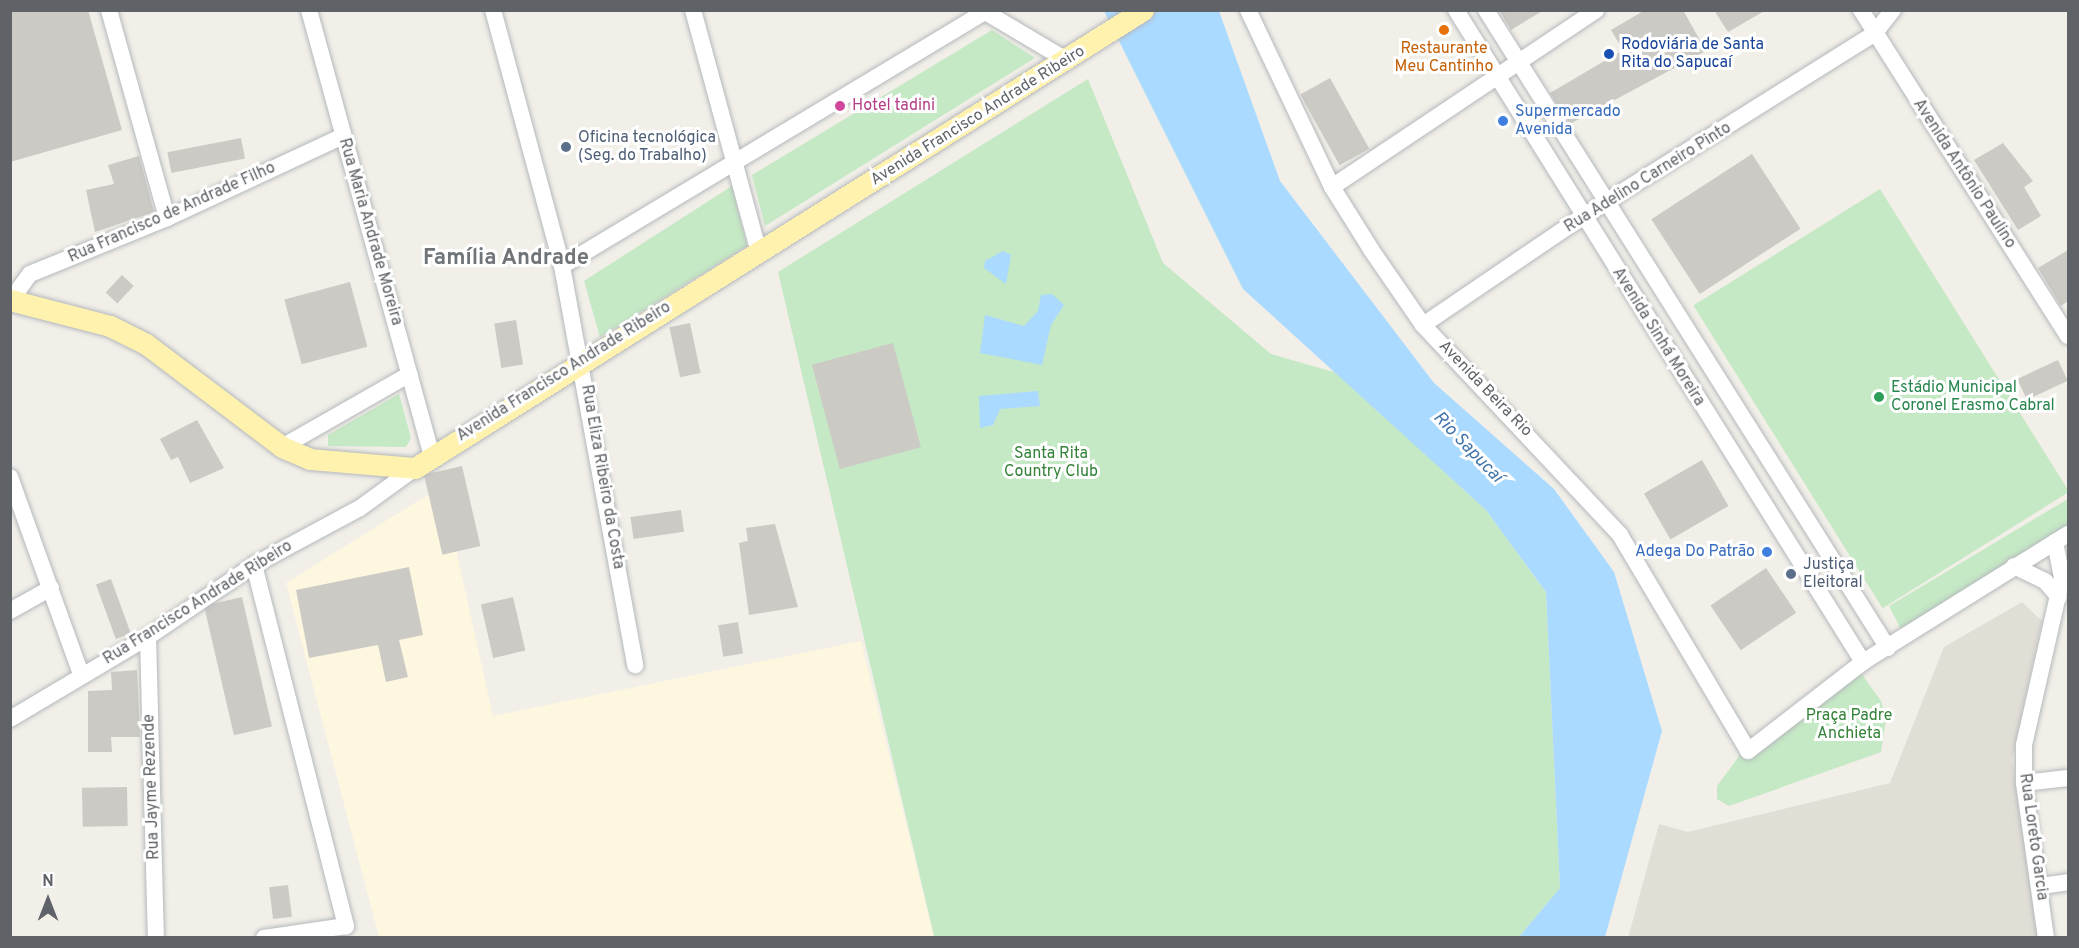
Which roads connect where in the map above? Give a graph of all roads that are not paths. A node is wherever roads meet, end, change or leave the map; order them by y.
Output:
1 (109, 10) edge
2 (309, 10) edge
3 (493, 10) edge
4 (693, 10) edge
5 (1143, 10) edge
6 (1248, 10) edge
7 (1456, 10) edge
8 (1486, 10) edge
9 (1596, 10) edge
10 (1861, 10) edge
11 (1893, 10) edge
12 (983, 11) edge
13 (1874, 34) junction
14 (1068, 61) junction
15 (1518, 64) junction
16 (1496, 76) junction
17 (343, 135) junction
18 (737, 163) junction
19 (1332, 187) junction
20 (1605, 204) junction
21 (1582, 217) junction
22 (167, 218) junction
23 (759, 253) junction
24 (562, 266) junction
25 (11, 300) edge
26 (1677, 320) junction
27 (1423, 325) junction
28 (1656, 334) junction
29 (2068, 336) edge
30 (582, 362) junction
31 (410, 374) junction
32 (282, 447) junction
33 (431, 454) junction
34 (415, 468) junction
35 (10, 477) edge
36 (2062, 538) edge
37 (254, 565) junction
38 (2014, 566) junction
39 (51, 588) junction
40 (2059, 597) junction
41 (10, 611) edge
42 (148, 637) junction
43 (1888, 648) junction
44 (1863, 662) junction
45 (635, 665) dead end
46 (81, 674) junction
47 (10, 719) edge
48 (2068, 778) edge
49 (2024, 783) junction
50 (2068, 882) edge
51 (2041, 886) junction
52 (156, 938) edge
53 (264, 938) edge
54 (2046, 938) edge

1 - 22 street
2 - 17 street, Rua Maria Andrade Moreira
3 - 24 street, Rua Eliza Ribeiro da Costa
4 - 18 street
5 - 14 main road, Avenida Francisco Andrade Ribeiro
6 - 19 street, Avenida Beira Rio
7 - 16 street, Avenida Sinhá Moreira
8 - 15 street, Avenida Sinhá Moreira
9 - 15 street
10 - 13 street, Avenida Antônio Paulino
11 - 13 street, Rua Adelino Carneiro Pinto
12 - 14 street
12 - 18 street
13 - 20 street, Rua Adelino Carneiro Pinto
13 - 29 street, Avenida Antônio Paulino
14 - 23 main road, Avenida Francisco Andrade Ribeiro
15 - 16 street
15 - 20 street, Avenida Sinhá Moreira
16 - 19 street
16 - 21 street, Avenida Sinhá Moreira
17 - 22 street, Rua Francisco de Andrade Filho
17 - 31 street, Rua Maria Andrade Moreira
18 - 23 street
18 - 24 street
19 - 27 street, Avenida Beira Rio
20 - 21 street, Rua Adelino Carneiro Pinto
20 - 26 street, Avenida Sinhá Moreira
21 - 27 street, Rua Adelino Carneiro Pinto
21 - 28 street, Avenida Sinhá Moreira
22 - 25 street, Rua Francisco de Andrade Filho
23 - 30 main road, Avenida Francisco Andrade Ribeiro
24 - 30 street, Rua Eliza Ribeiro da Costa
25 - 32 main road
26 - 28 street
26 - 43 street, Avenida Sinhá Moreira
27 - 44 street, Avenida Beira Rio
28 - 44 street, Avenida Sinhá Moreira
30 - 33 main road, Avenida Francisco Andrade Ribeiro
30 - 45 street, Rua Eliza Ribeiro da Costa
31 - 32 street
31 - 33 street, Rua Maria Andrade Moreira
32 - 34 main road
33 - 34 main road, Avenida Francisco Andrade Ribeiro
34 - 37 street, Rua Francisco Andrade Ribeiro
35 - 39 street
36 - 38 street
36 - 40 street, Rua Loreto Garcia
37 - 42 street, Rua Francisco Andrade Ribeiro
37 - 53 street
38 - 40 street
38 - 43 street
39 - 41 street
39 - 46 street
40 - 49 street, Rua Loreto Garcia
42 - 46 street, Rua Francisco Andrade Ribeiro
42 - 52 street, Rua Jayme Rezende
43 - 44 street
46 - 47 street, Rua Francisco Andrade Ribeiro
48 - 49 street
49 - 51 street, Rua Loreto Garcia
50 - 51 street
51 - 54 street, Rua Loreto Garcia

